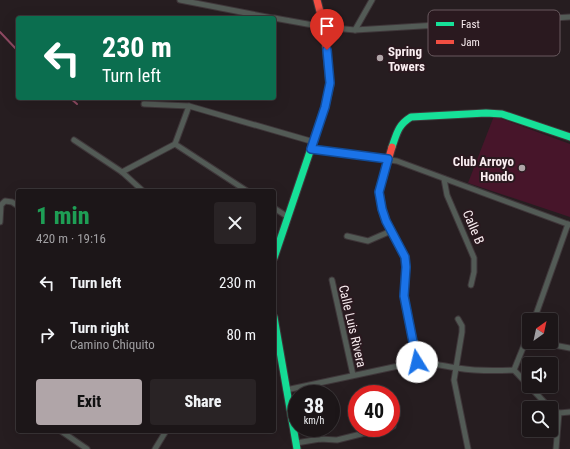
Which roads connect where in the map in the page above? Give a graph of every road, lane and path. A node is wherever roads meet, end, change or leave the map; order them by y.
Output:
1 (180, 0) edge
2 (317, 0) edge
3 (372, 0) edge
4 (208, 3) edge
5 (241, 15) edge
6 (252, 16) edge
7 (570, 18) edge
8 (276, 19) edge
9 (560, 19) edge
10 (428, 26) edge
11 (324, 28) junction
12 (355, 30) junction
13 (144, 104) dead end
14 (189, 106) junction
15 (570, 137) edge
16 (74, 140) dead end
17 (175, 144) junction
18 (313, 146) junction
19 (388, 159) junction
20 (122, 172) junction
21 (444, 179) junction
22 (141, 189) edge
23 (245, 189) edge
24 (16, 205) edge
25 (276, 209) edge
26 (288, 217) junction
27 (0, 222) edge
28 (569, 224) edge
29 (391, 231) junction
30 (347, 236) dead end
31 (276, 252) edge
32 (332, 280) dead end
33 (471, 285) dead end
34 (537, 313) edge
35 (458, 320) dead end
36 (276, 329) edge
37 (558, 346) edge
38 (570, 348) edge
39 (524, 349) edge
40 (417, 362) junction
41 (456, 368) junction
42 (514, 370) junction
43 (353, 375) junction
44 (522, 379) edge
45 (286, 390) junction
46 (536, 393) edge
47 (288, 398) edge
48 (544, 401) edge
49 (570, 412) edge
50 (559, 414) joint
51 (63, 433) edge
52 (165, 433) edge
53 (349, 437) edge
54 (320, 439) joint
55 (296, 446) edge
56 (87, 449) edge
57 (155, 449) edge
58 (468, 449) edge
59 (556, 449) edge

1 - 4 street
2 - 11 street
3 - 12 street
4 - 5 street
5 - 6 street
7 - 9 street
8 - 11 street
10 - 12 street
11 - 12 street
11 - 18 street
13 - 14 street
14 - 17 street
14 - 18 street
15 - 19 street
16 - 20 street
17 - 20 street
17 - 23 street
18 - 19 street
18 - 26 street
19 - 21 street
19 - 29 street
20 - 22 street
21 - 28 street
21 - 33 street, Calle B
24 - 27 street
25 - 26 street
26 - 31 street
28 - 34 street
29 - 30 street
29 - 40 street
32 - 43 street, Calle Luis Rivera
35 - 41 street
36 - 45 street
37 - 38 street
39 - 42 street
40 - 41 street
40 - 43 street
41 - 42 street
41 - 58 street
42 - 44 street
43 - 45 street
45 - 47 street
46 - 48 street
49 - 50 street
50 - 59 street
51 - 56 street
52 - 57 street
53 - 54 street
54 - 55 street

